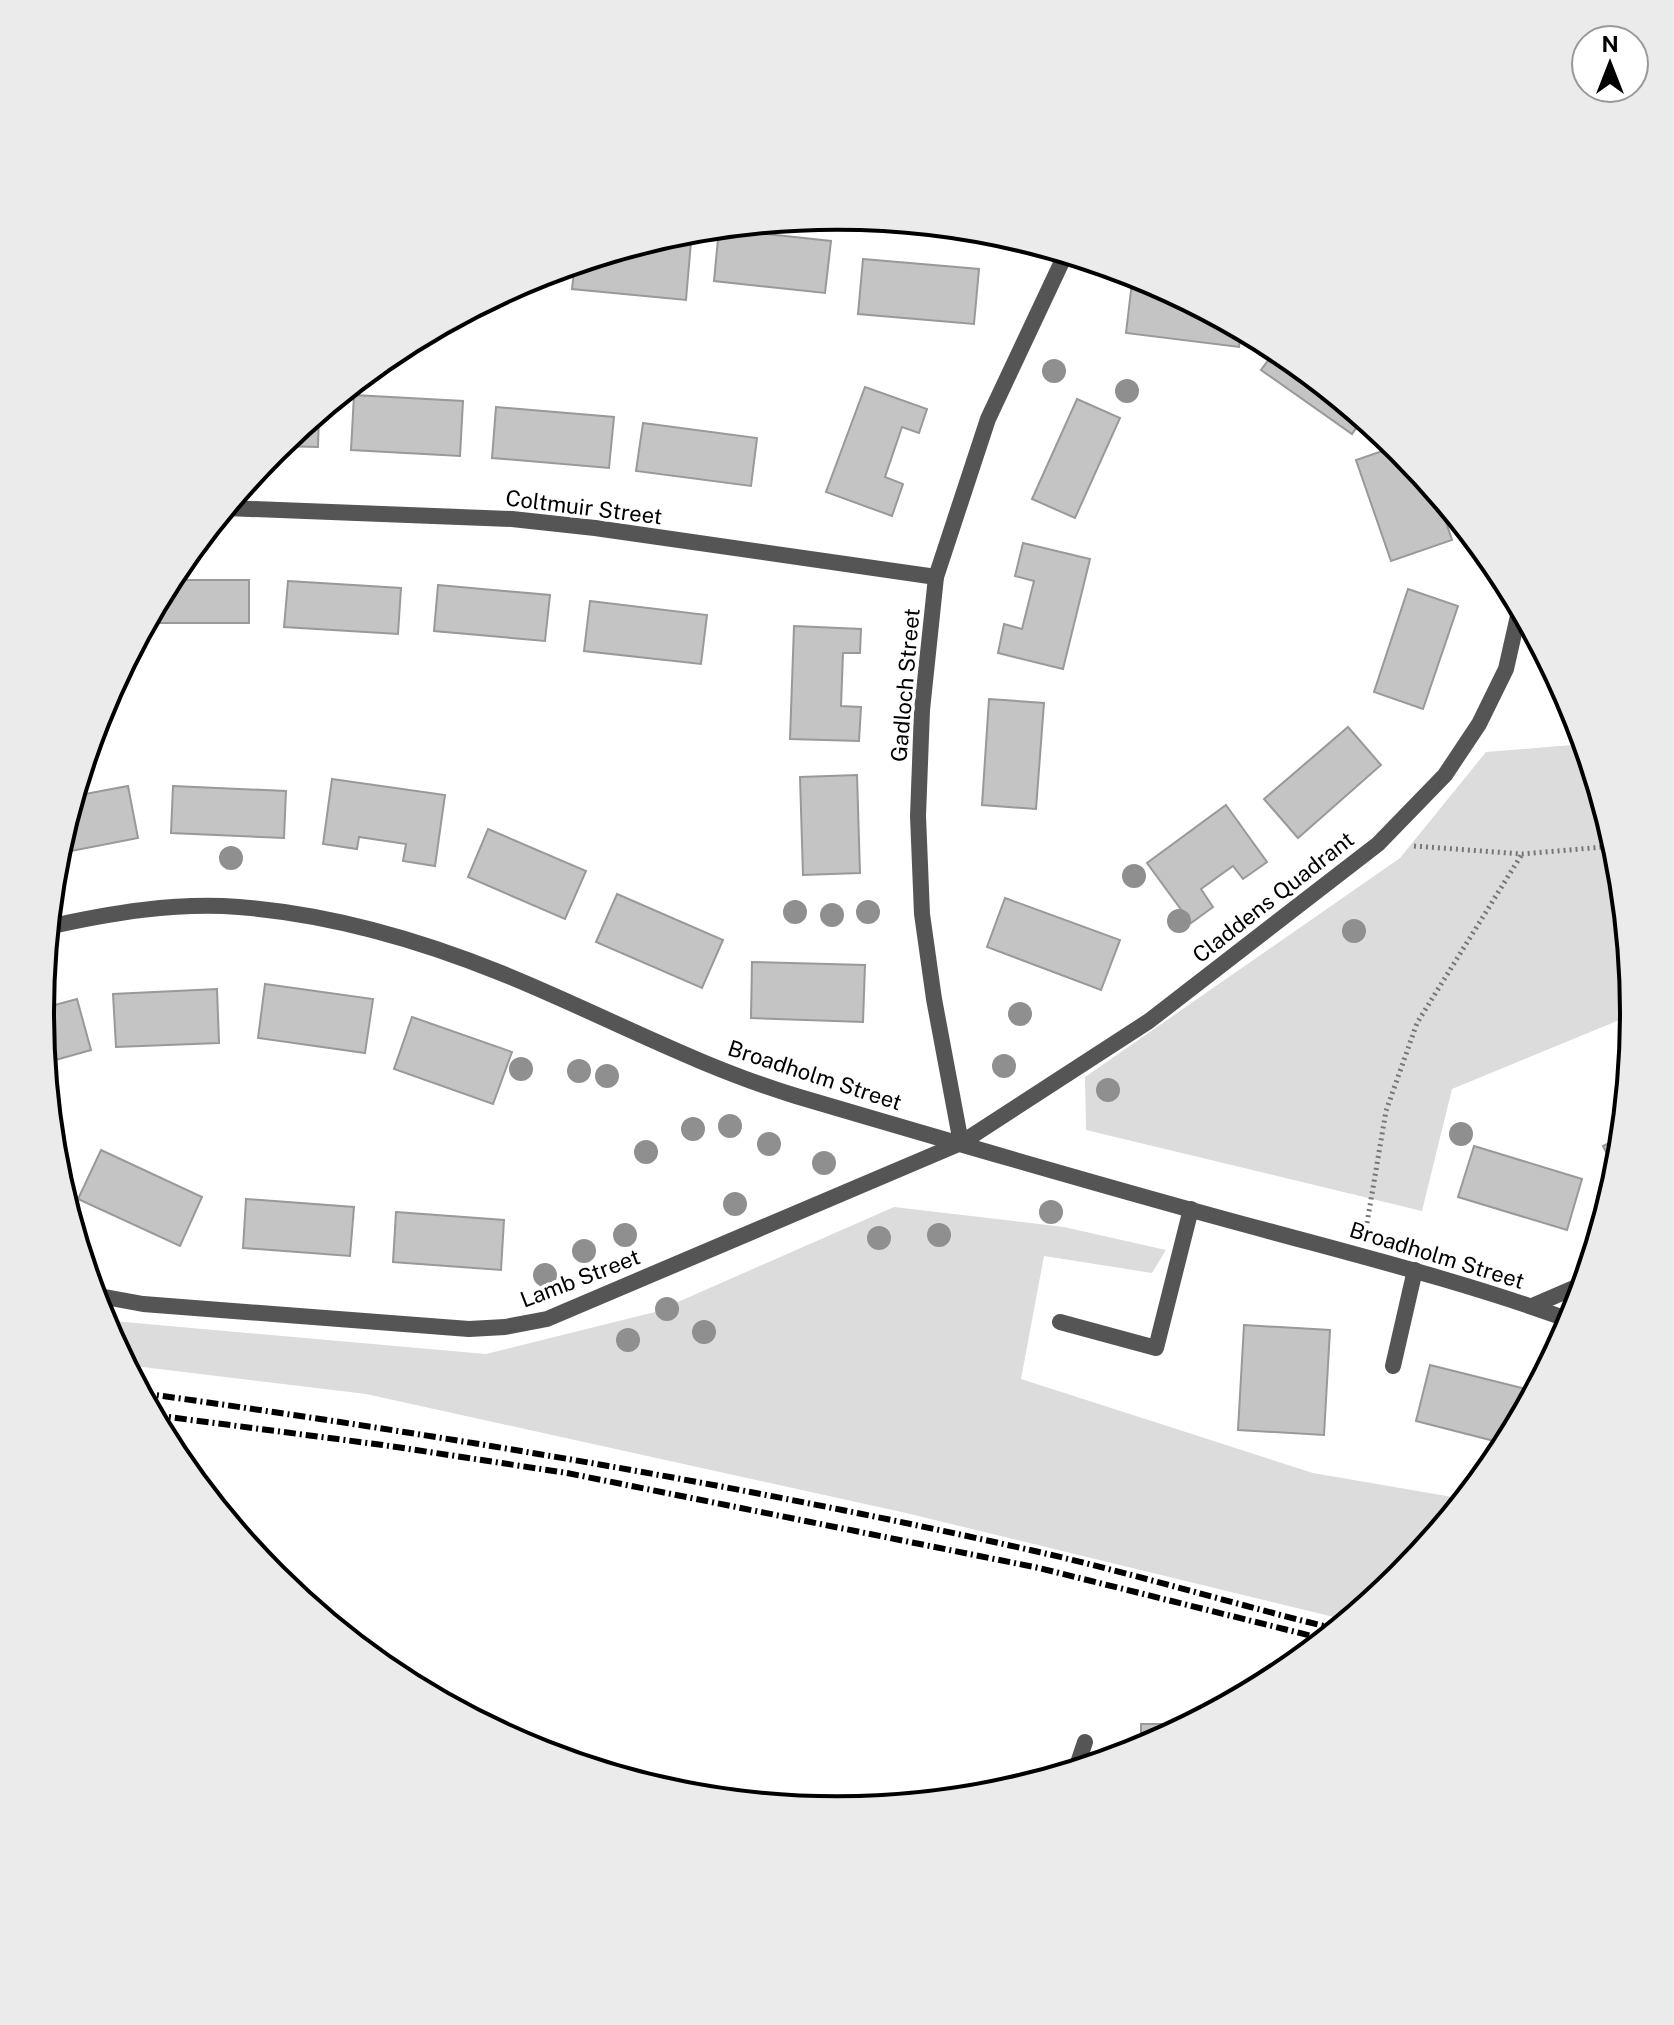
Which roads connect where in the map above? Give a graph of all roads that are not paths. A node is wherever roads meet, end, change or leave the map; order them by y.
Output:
1 (1061, 263) edge
2 (238, 508) edge
3 (936, 577) junction
4 (1516, 623) edge
5 (60, 924) edge
6 (961, 1143) junction
7 (1191, 1209) junction
8 (1415, 1270) junction
9 (1568, 1290) edge
10 (108, 1297) edge
11 (1532, 1306) junction
12 (1558, 1316) edge
13 (1060, 1322) dead end
14 (1393, 1366) dead end
15 (1085, 1742) dead end
16 (1080, 1757) edge

1 - 3 street, Gadloch Street
2 - 3 street, Coltmuir Street
3 - 6 street, Gadloch Street
4 - 6 street, Claddens Quadrant
5 - 6 street, Broadholm Street
6 - 7 street, Broadholm Street
6 - 10 street, Lamb Street
7 - 8 street, Broadholm Street
7 - 13 street
8 - 11 street, Broadholm Street
8 - 14 street
9 - 11 street
11 - 12 street, Broadholm Street
15 - 16 street

